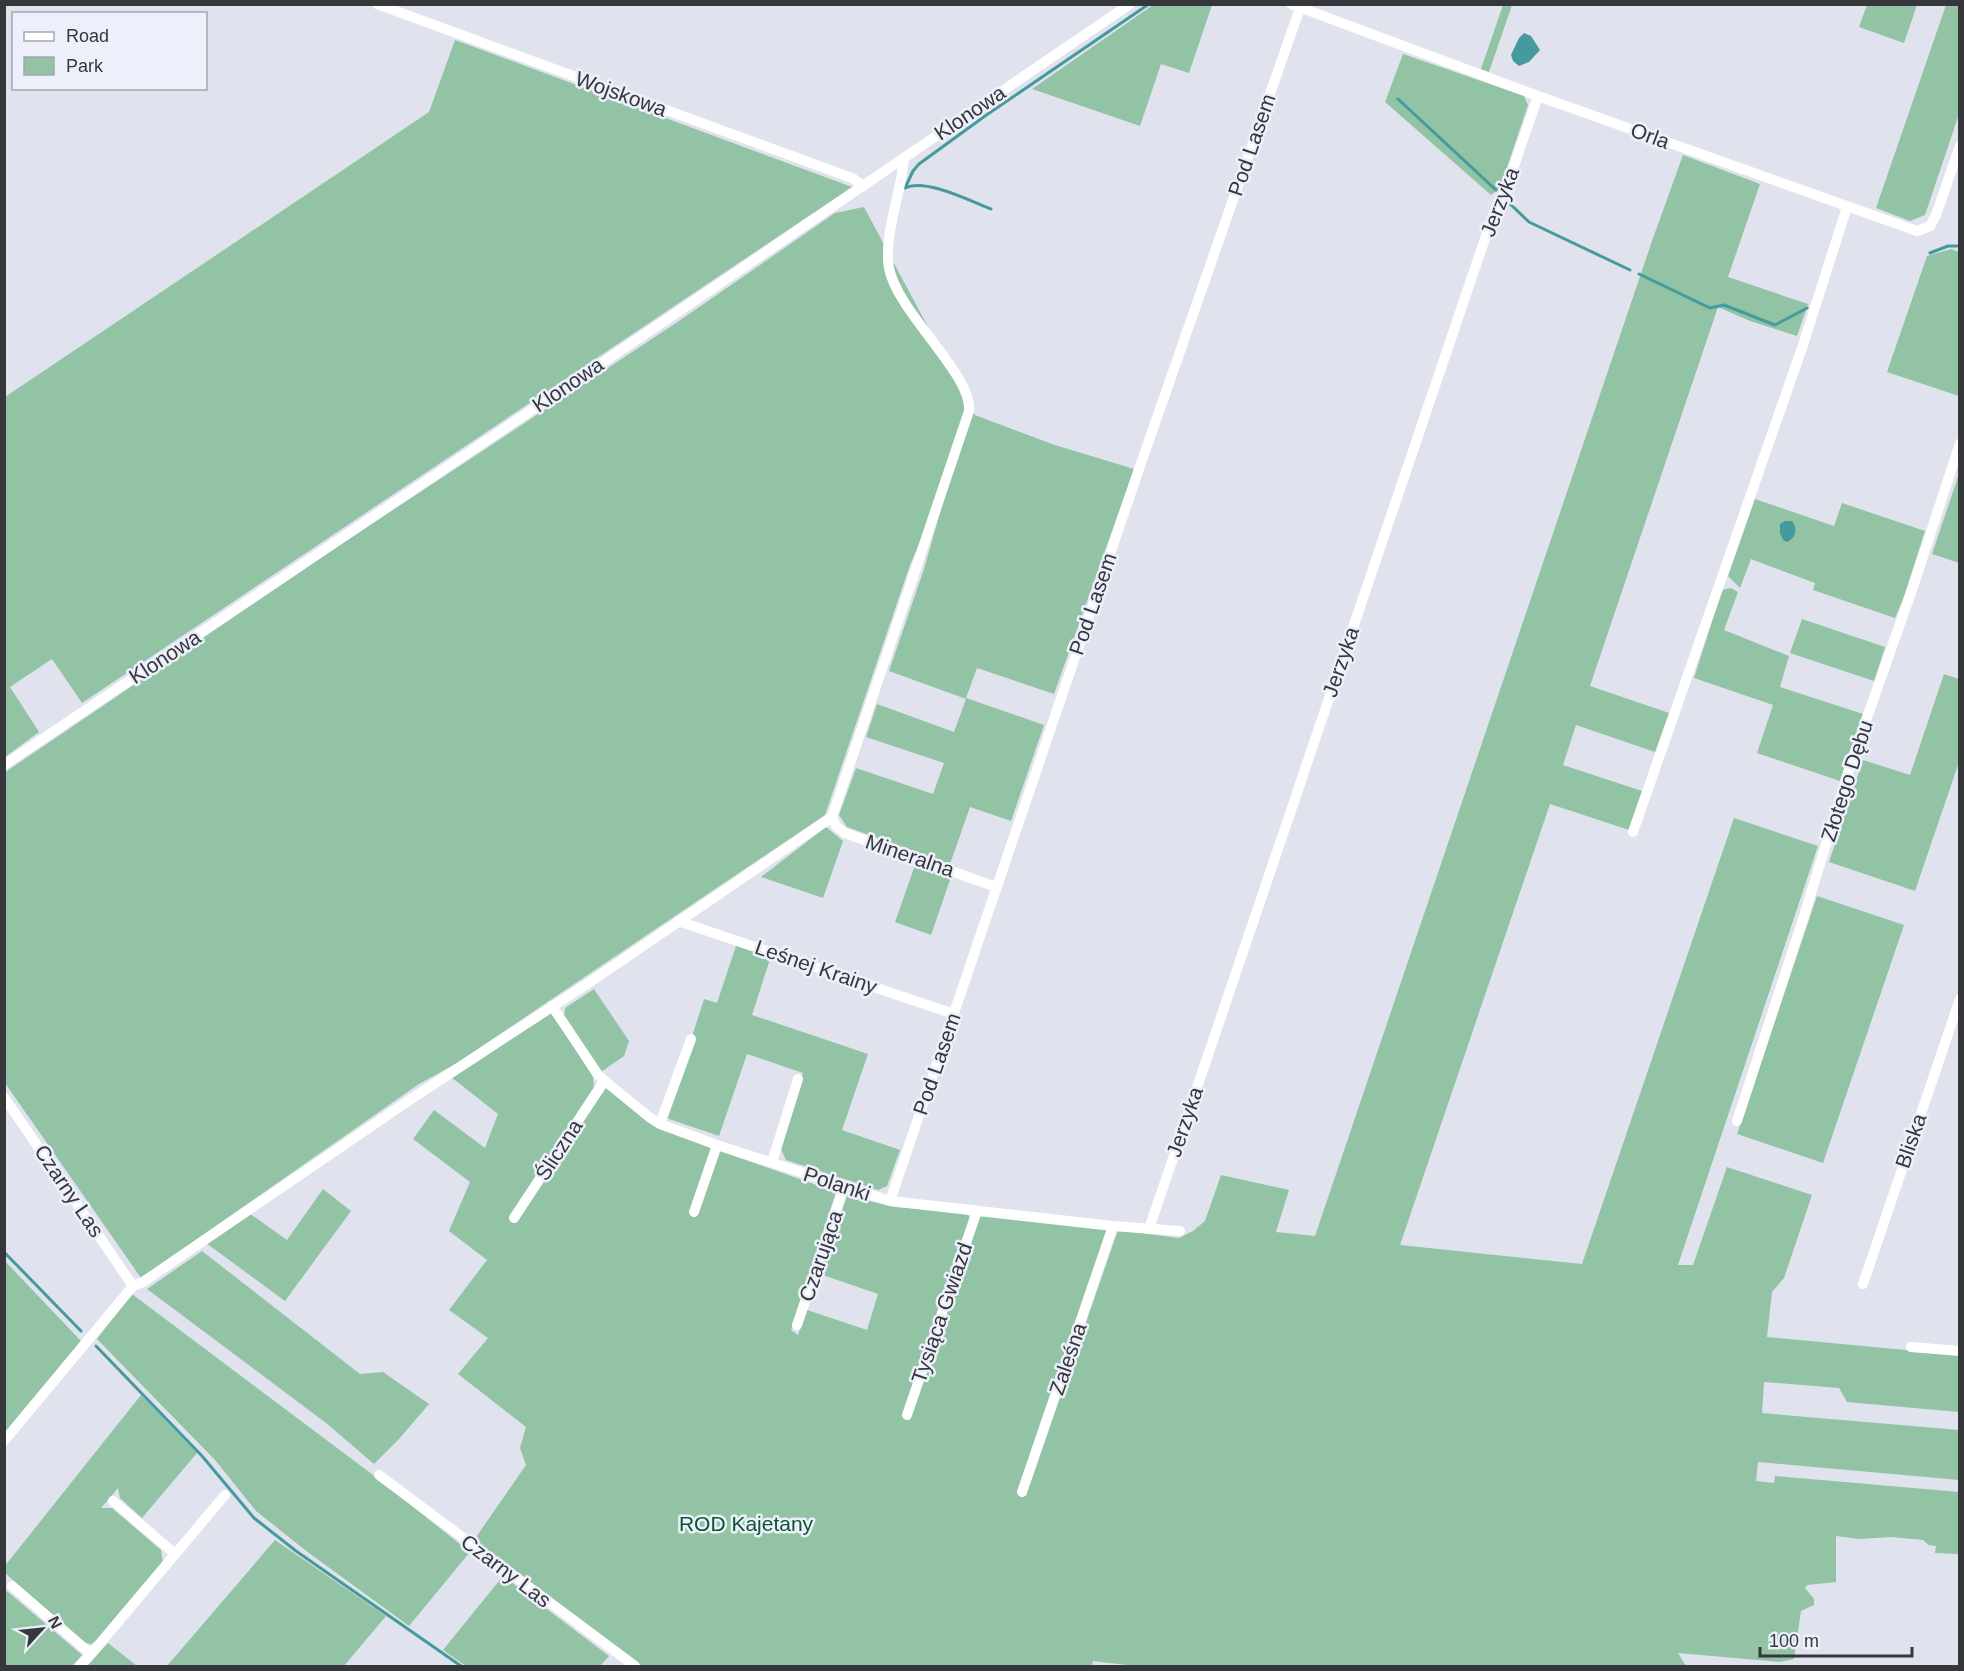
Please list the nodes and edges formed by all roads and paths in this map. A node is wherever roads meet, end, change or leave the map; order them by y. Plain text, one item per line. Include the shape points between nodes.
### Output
1 (377, 4) edge
2 (1130, 4) edge
3 (1295, 6) edge
4 (1538, 96) junction
5 (1959, 146) edge
6 (904, 158) junction
7 (864, 186) junction
8 (1847, 207) junction
9 (1959, 443) edge
10 (4, 765) edge
11 (832, 817) junction
12 (1633, 832) dead end
13 (996, 886) junction
14 (678, 921) junction
15 (1959, 999) edge
16 (552, 1006) junction
17 (954, 1014) junction
18 (691, 1039) dead end
19 (798, 1079) dead end
20 (604, 1081) junction
21 (4, 1097) edge
22 (1737, 1121) dead end
23 (660, 1124) junction
24 (717, 1145) junction
25 (772, 1162) junction
26 (844, 1187) junction
27 (890, 1201) junction
28 (977, 1211) junction
29 (694, 1212) dead end
30 (514, 1218) dead end
31 (1113, 1226) junction
32 (1149, 1229) junction
33 (1180, 1231) dead end
34 (1863, 1284) dead end
35 (133, 1286) junction
36 (797, 1325) dead end
37 (1911, 1347) dead end
38 (1959, 1351) edge
39 (907, 1415) dead end
40 (4, 1441) edge
41 (379, 1475) dead end
42 (1022, 1492) dead end
43 (225, 1495) dead end
44 (113, 1501) dead end
45 (174, 1553) junction
46 (12, 1586) dead end
47 (91, 1654) junction
48 (80, 1666) edge
49 (635, 1666) edge

1 - 7 street, Wojskowa via 852,178
2 - 6 street, Klonowa
3 - 4 street, Orla
3 - 13 street, Pod Lasem
4 - 8 street, Orla
4 - 32 street, Jerzyka via 1505,192 1490,223
5 - 8 street, Orla via 1930,226 1917,231
6 - 7 street, Klonowa
6 - 11 street via 890,236 889,266 902,299 961,383 970,403
7 - 10 street, Klonowa
8 - 12 street via 1803,345
9 - 22 street, Złotego Dębu via 1851,763
11 - 13 street, Mineralna via 845,833
11 - 14 street
13 - 17 street, Pod Lasem
14 - 16 street
14 - 17 street, Leśnej Krainy
15 - 34 street, Bliska
16 - 20 street, Polanki
16 - 35 street
17 - 27 street, Pod Lasem
18 - 23 street
19 - 25 street
20 - 23 street, Polanki
20 - 30 street, Śliczna
21 - 35 street, Czarny Las
23 - 24 street, Polanki
24 - 25 street, Polanki
24 - 29 street
25 - 26 street, Polanki
26 - 27 street, Polanki
26 - 36 street, Czarująca
27 - 28 street, Polanki
28 - 31 street, Polanki
28 - 39 street, Tysiąca Gwiazd
31 - 32 street, Polanki
31 - 42 street, Zaleśna
32 - 33 street, Polanki
35 - 40 street
37 - 38 street
41 - 49 street, Czarny Las
43 - 45 street
44 - 45 street
45 - 47 street
46 - 47 street
47 - 48 street

